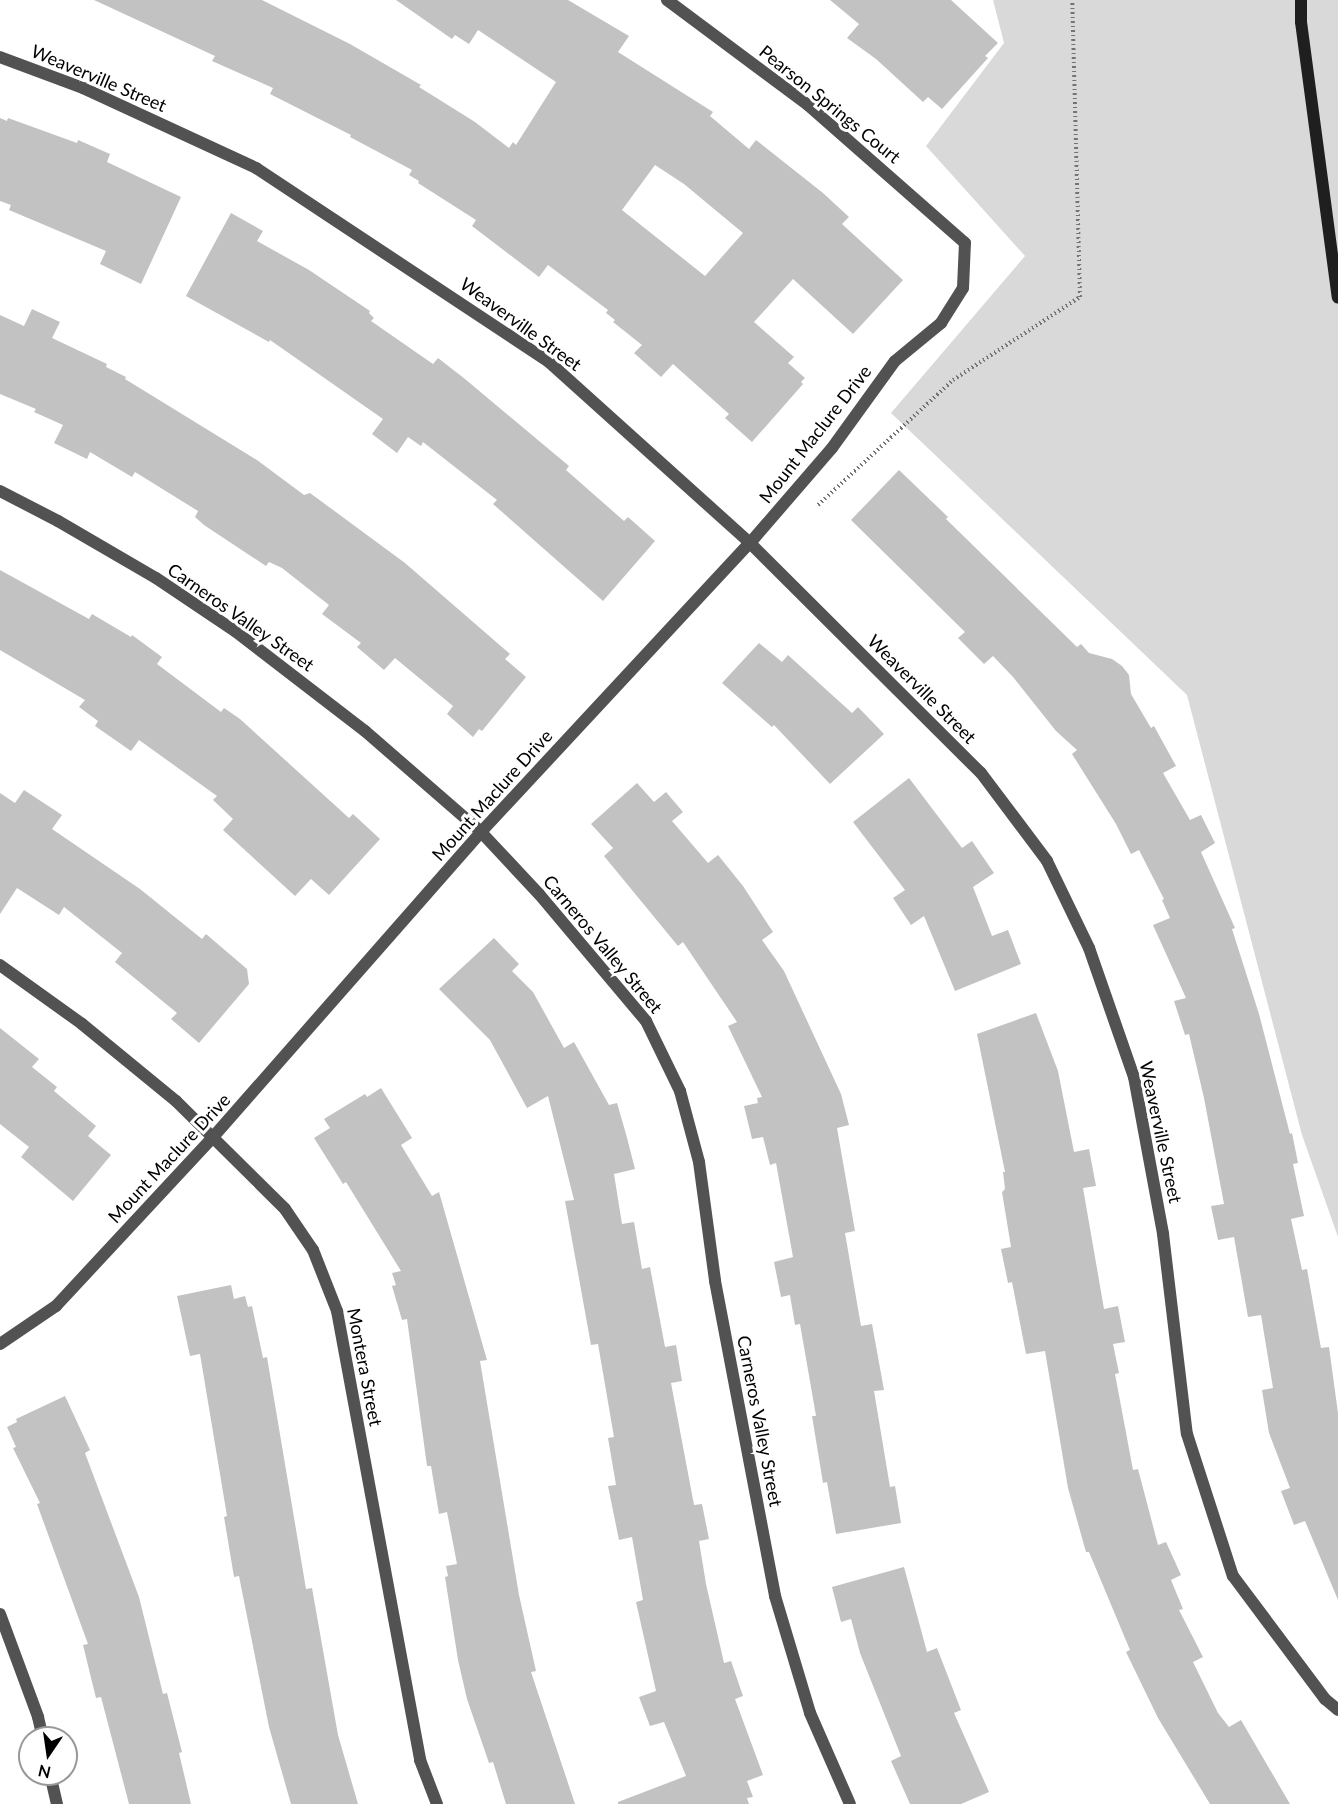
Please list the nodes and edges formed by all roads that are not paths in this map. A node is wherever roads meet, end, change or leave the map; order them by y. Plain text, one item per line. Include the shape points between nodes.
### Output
1 (667, 0) edge
2 (1301, 0) edge
3 (0, 57) edge
4 (966, 243) joint
5 (1338, 298) edge
6 (0, 491) edge
7 (750, 543) junction
8 (481, 832) junction
9 (0, 964) edge
10 (214, 1136) junction
11 (0, 1344) edge
12 (0, 1614) edge
13 (1338, 1710) edge
14 (40, 1726) edge
15 (53, 1786) edge
16 (57, 1804) edge
17 (437, 1804) edge
18 (850, 1804) edge

1 - 4 street, Pearson Springs Court via 808,105
2 - 5 main road
3 - 7 street, Weaverville Street via 83,88 228,154 308,201 549,362
4 - 7 street, Mount Maclure Drive via 963,288 941,323 895,361 832,448
6 - 8 street, Carneros Valley Street via 106,548 235,631 365,731
7 - 8 street, Mount Maclure Drive
7 - 13 street, Weaverville Street via 981,773 1047,861 1089,948 1134,1077 1163,1234 1187,1434 1233,1575 1325,1699
8 - 10 street, Mount Maclure Drive
8 - 18 street, Carneros Valley Street via 646,1021 680,1091 699,1162 715,1281 775,1596 810,1713
9 - 10 street, Montera Street via 82,1024
10 - 11 street, Mount Maclure Drive via 56,1306
10 - 17 street, Montera Street via 285,1209 313,1250 337,1311 420,1760
12 - 14 street
15 - 16 street

